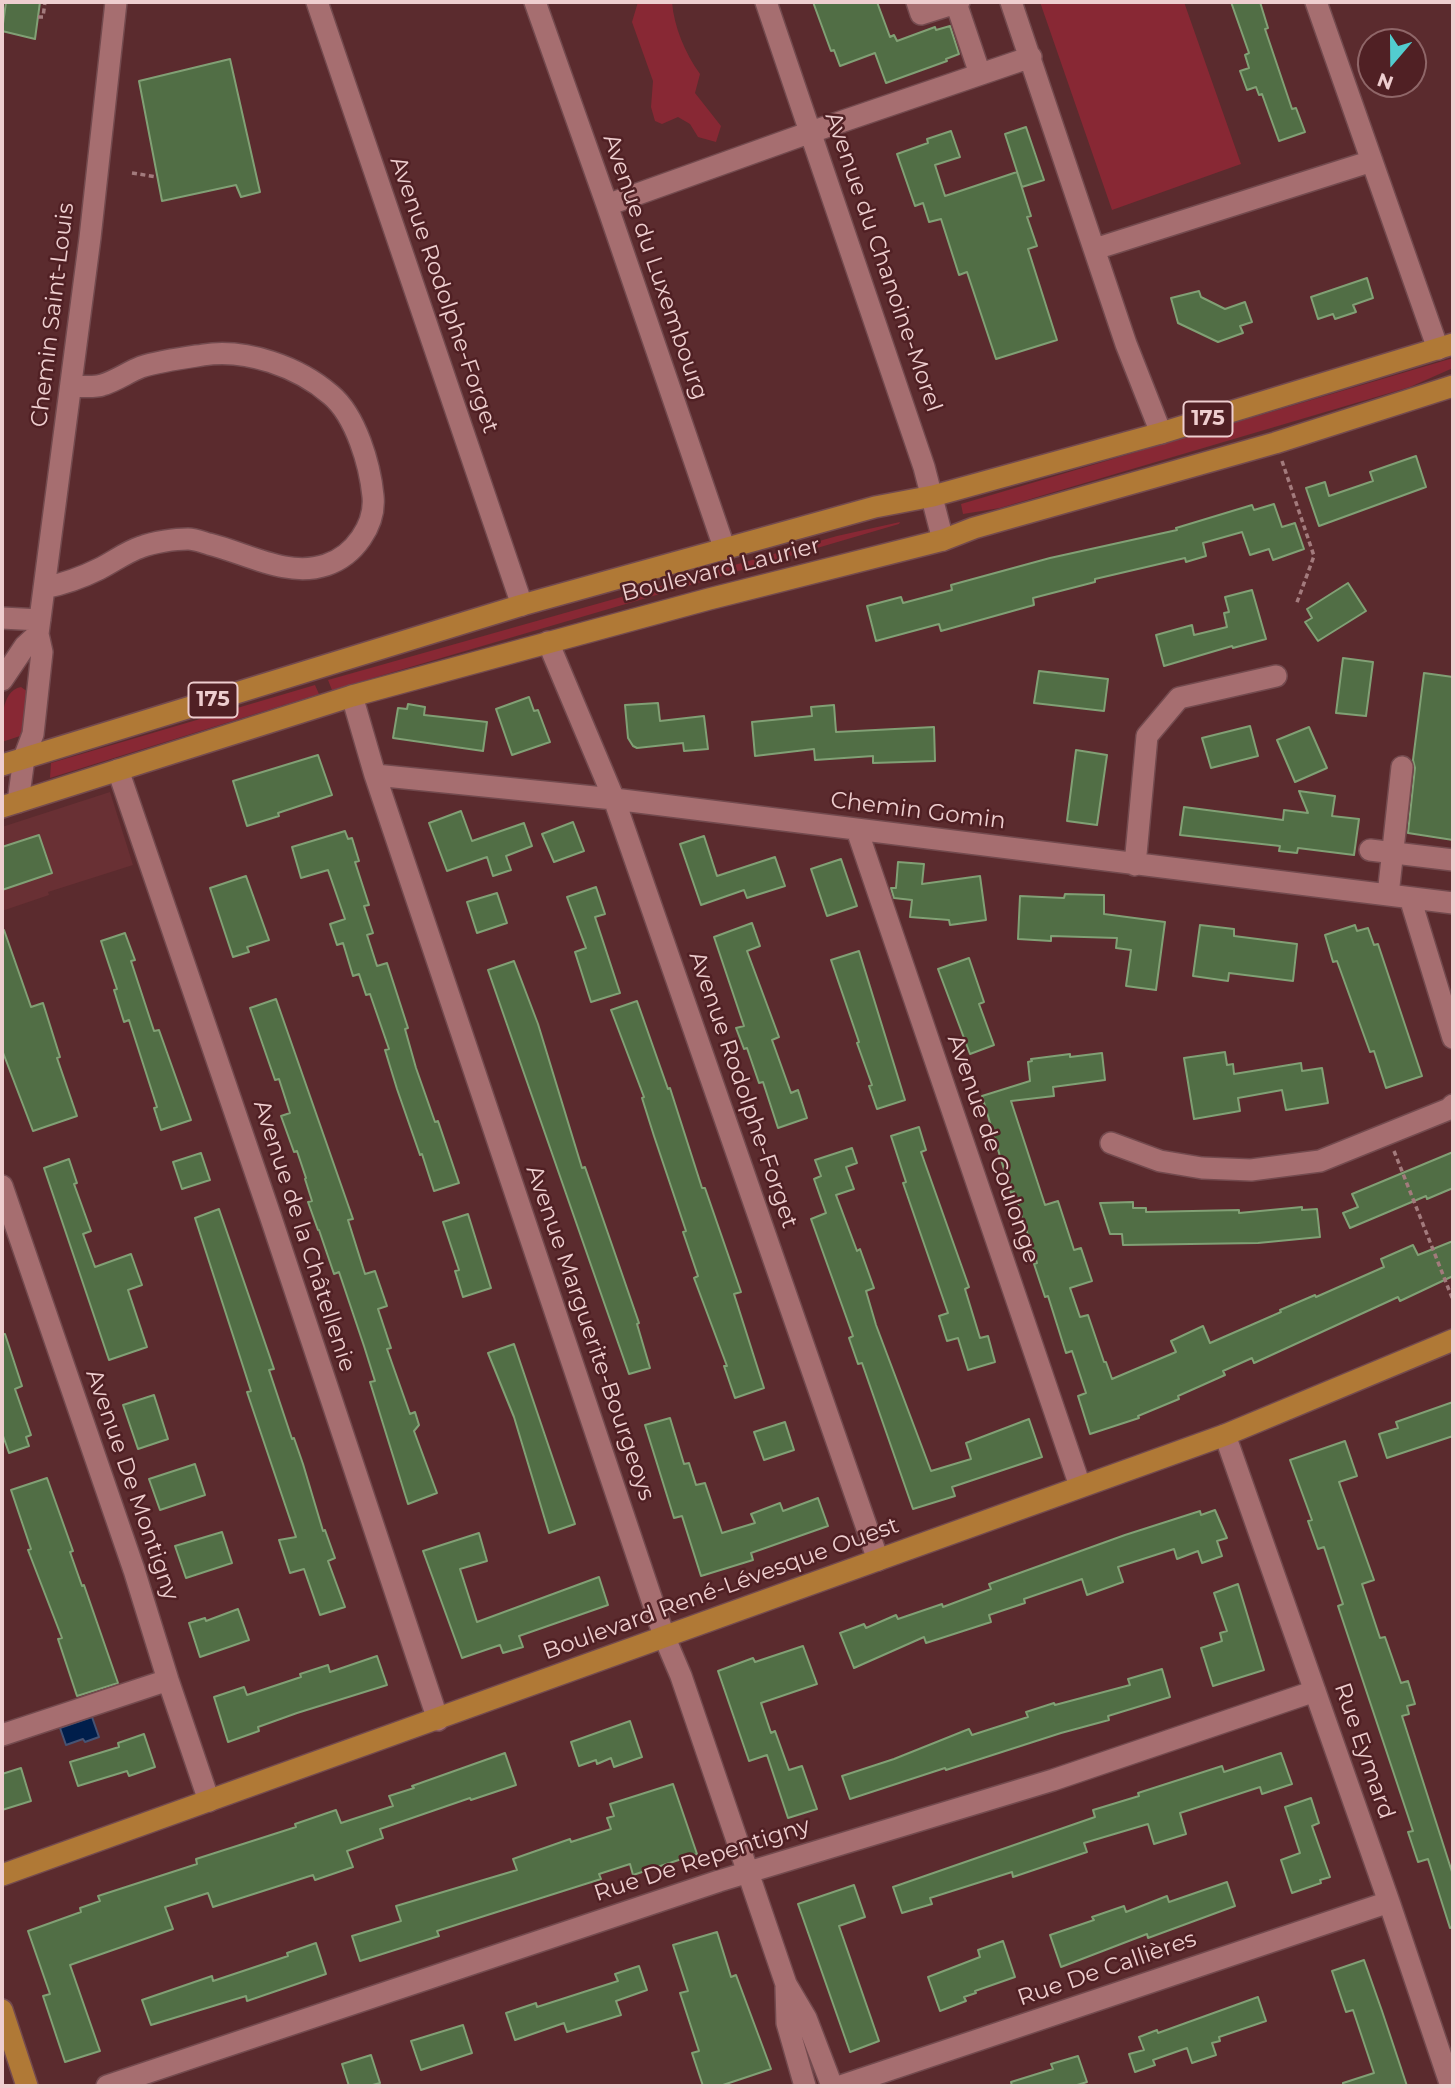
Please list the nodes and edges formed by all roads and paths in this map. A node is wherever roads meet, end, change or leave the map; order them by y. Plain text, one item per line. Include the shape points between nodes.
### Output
1 (45, 2) edge
2 (116, 2) edge
3 (317, 2) edge
4 (535, 2) edge
5 (766, 2) edge
6 (917, 2) edge
7 (957, 2) edge
8 (1012, 2) edge
9 (1316, 2) edge
10 (38, 17) dead end
11 (1031, 57) junction
12 (980, 74) junction
13 (811, 132) junction
14 (1372, 161) junction
15 (132, 173) dead end
16 (157, 177) dead end
17 (607, 205) junction
18 (1095, 249) junction
19 (1446, 347) edge
20 (71, 386) junction
21 (1453, 386) edge
22 (1161, 433) junction
23 (1275, 443) junction
24 (933, 496) junction
25 (943, 540) junction
26 (725, 550) junction
27 (44, 588) junction
28 (522, 605) junction
29 (1296, 605) dead end
30 (2, 618) edge
31 (39, 627) junction
32 (548, 642) junction
33 (1276, 676) dead end
34 (2, 680) edge
35 (352, 696) junction
36 (24, 758) junction
37 (2, 765) edge
38 (1402, 767) dead end
39 (118, 770) junction
40 (376, 775) junction
41 (614, 799) junction
42 (10, 805) edge
43 (857, 830) junction
44 (1370, 850) dead end
45 (1393, 853) junction
46 (1453, 860) edge
47 (1135, 865) junction
48 (1388, 895) junction
49 (1410, 898) junction
50 (1453, 903) edge
51 (1453, 1038) edge
52 (1453, 1105) edge
53 (1387, 1133) junction
54 (1111, 1143) dead end
55 (2, 1186) edge
56 (1453, 1300) edge
57 (1453, 1340) edge
58 (1225, 1435) junction
59 (1080, 1486) junction
60 (878, 1560) junction
61 (664, 1636) junction
62 (167, 1680) junction
63 (1315, 1691) junction
64 (438, 1720) junction
65 (2, 1735) edge
66 (209, 1801) junction
67 (748, 1872) junction
68 (2, 1875) edge
69 (1389, 1902) junction
70 (786, 1984) junction
71 (2, 2010) edge
72 (27, 2086) edge
73 (107, 2086) edge
74 (805, 2086) edge
75 (832, 2086) edge
76 (841, 2086) edge
77 (1451, 2086) edge

1 - 10 path via 43,17
2 - 20 street, Chemin Saint-Louis
3 - 28 street, Avenue Rodolphe-Forget
4 - 17 street, Avenue du Luxembourg
5 - 13 street, Avenue du Chanoine-Morel
6 - 7 street via 921,15
7 - 12 street
8 - 11 street
9 - 14 street
11 - 12 street
11 - 18 street
12 - 13 street
13 - 17 street
13 - 24 street, Avenue du Chanoine-Morel
14 - 18 street
14 - 19 street
15 - 16 path
17 - 26 street, Avenue du Luxembourg
18 - 22 street
19 - 22 main road, Boulevard Laurier / 175
20 - 27 street, Chemin Saint-Louis
20 - 27 street via 101,386 141,367 207,354 272,362 333,396 357,431 372,475 374,501 368,528 356,545 325,565 302,569 272,565 190,539 142,546 99,569
21 - 23 main road, Boulevard Laurier / 175
22 - 24 main road, Boulevard Laurier / 175
23 - 25 main road, Boulevard Laurier / 175
23 - 29 path via 1314,555
24 - 25 street, Avenue du Chanoine-Morel
24 - 26 main road, Boulevard Laurier / 175
25 - 32 main road, Boulevard Laurier / 175
26 - 28 main road, Boulevard Laurier / 175
27 - 31 street, Chemin Saint-Louis
28 - 36 main road, Boulevard Laurier / 175
30 - 31 street
31 - 34 street
31 - 36 street, Chemin Saint-Louis via 42,652 33,734
32 - 35 main road, Boulevard Laurier / 175
32 - 41 street, Avenue Rodolphe-Forget
33 - 47 street via 1179,698 1147,736
35 - 39 main road, Boulevard Laurier / 175
35 - 40 street, Avenue Marguerite-Bourgeoys
36 - 37 main road, Boulevard Laurier / 175
36 - 42 street, Chemin Saint-Louis
38 - 45 street
39 - 42 main road, Boulevard Laurier / 175
39 - 64 street, Avenue de la Châtellenie
40 - 41 street, Chemin Gomin
40 - 61 street, Avenue Marguerite-Bourgeoys
41 - 43 street, Chemin Gomin
41 - 60 street, Avenue Rodolphe-Forget
43 - 47 street, Chemin Gomin
43 - 59 street, Avenue de Coulonge
44 - 45 street
45 - 46 street
45 - 48 street
47 - 48 street, Chemin Gomin
48 - 49 street, Chemin Gomin
49 - 50 street, Chemin Gomin
49 - 51 street
52 - 53 street
53 - 54 street via 1320,1161 1251,1170 1160,1161
53 - 56 path
55 - 62 street, Avenue De Montigny via 134,1570
57 - 58 main road, Boulevard René-Lévesque Ouest
58 - 59 main road, Boulevard René-Lévesque Ouest
58 - 63 street, Rue Eymard
59 - 60 main road, Boulevard René-Lévesque Ouest
60 - 61 main road, Boulevard René-Lévesque Ouest
61 - 64 main road, Boulevard René-Lévesque Ouest
61 - 67 street, Avenue Marguerite-Bourgeoys
62 - 65 street
62 - 66 street, Avenue De Montigny
63 - 67 street, Rue De Repentigny via 1053,1780
63 - 69 street, Rue Eymard
64 - 66 main road, Boulevard René-Lévesque Ouest
66 - 68 main road, Boulevard René-Lévesque Ouest
67 - 70 street, Avenue Marguerite-Bourgeoys
67 - 73 street, Rue De Repentigny
69 - 76 street, Rue De Callières
69 - 77 street, Rue Eymard
70 - 74 street, Avenue Marguerite-Bourgeoys via 787,2023
70 - 75 street, Avenue Marguerite-Bourgeoys via 806,2018
71 - 72 main road

